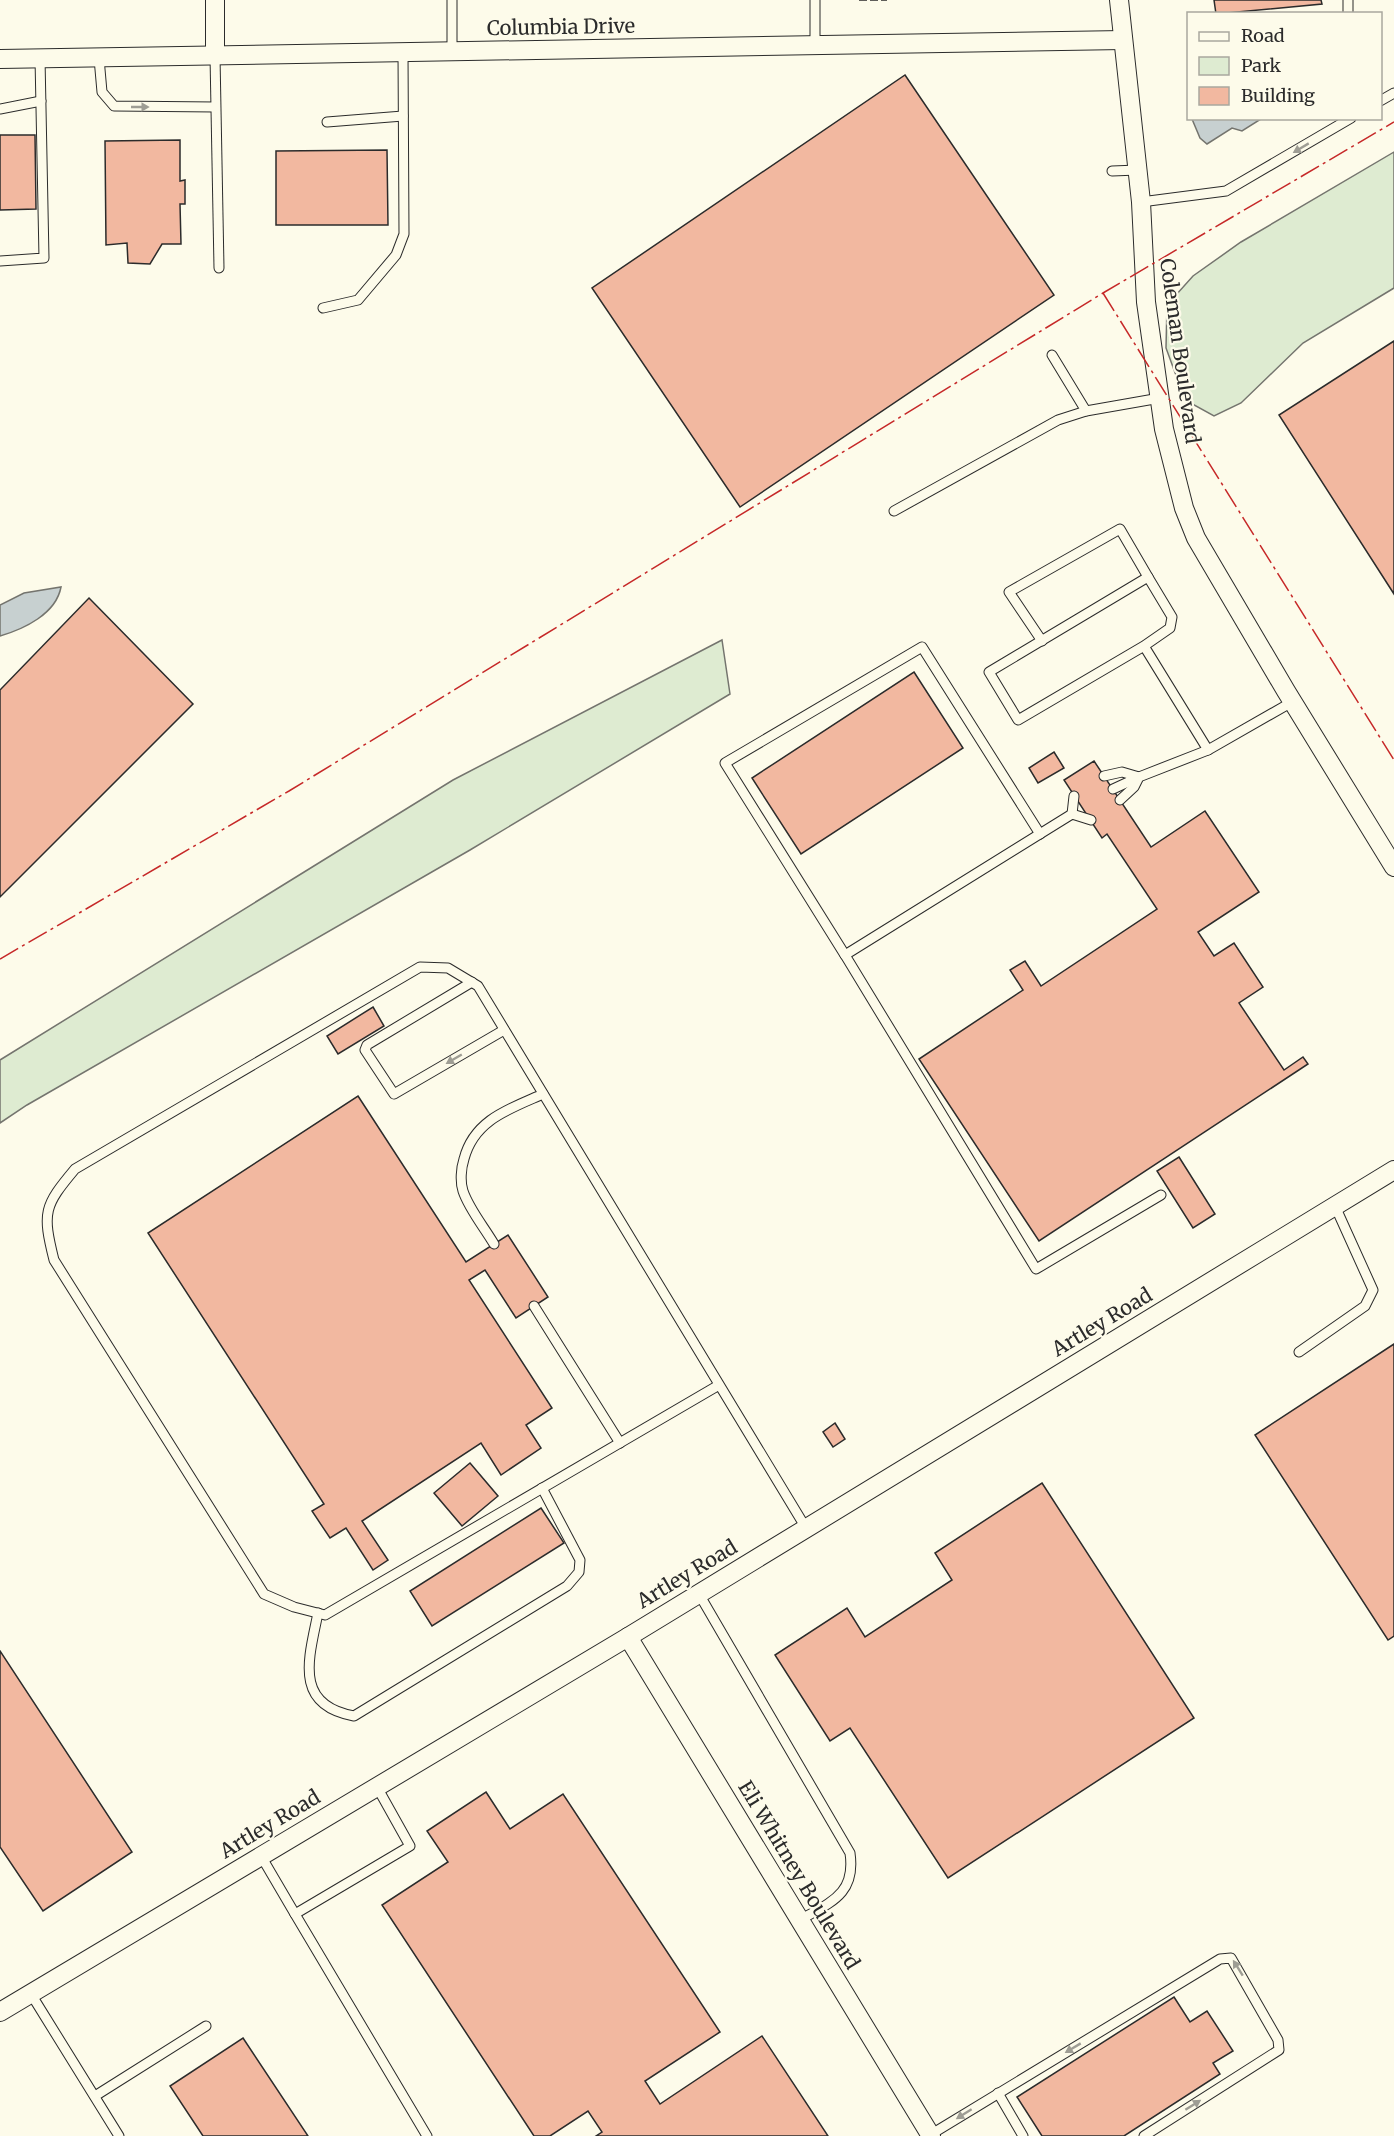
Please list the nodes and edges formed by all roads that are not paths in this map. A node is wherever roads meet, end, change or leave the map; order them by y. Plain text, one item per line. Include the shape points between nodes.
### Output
1 (215, 0) edge
2 (452, 0) edge
3 (815, 0) edge
4 (1119, 0) edge
5 (1124, 40) junction
6 (816, 46) junction
7 (452, 52) junction
8 (403, 53) junction
9 (215, 56) junction
10 (40, 58) junction
11 (99, 58) junction
12 (0, 59) edge
13 (41, 101) junction
14 (214, 107) junction
15 (0, 109) edge
16 (403, 116) junction
17 (1349, 120) edge
18 (327, 122) dead end
19 (1138, 170) junction
20 (1112, 171) dead end
21 (1141, 201) junction
22 (0, 261) edge
23 (219, 268) dead end
24 (323, 308) dead end
25 (1052, 355) dead end
26 (1160, 398) junction
27 (1086, 411) junction
28 (894, 511) dead end
29 (1148, 576) junction
30 (1042, 641) junction
31 (1144, 646) junction
32 (1292, 702) junction
33 (1208, 750) junction
34 (1104, 776) dead end
35 (1138, 777) junction
36 (1113, 789) dead end
37 (1074, 796) dead end
38 (1120, 800) dead end
39 (1082, 807) dead end
40 (1072, 814) junction
41 (1090, 820) dead end
42 (1040, 834) junction
43 (1394, 867) edge
44 (845, 955) junction
45 (472, 982) junction
46 (504, 1030) junction
47 (543, 1094) junction
48 (1394, 1170) edge
49 (1161, 1195) dead end
50 (1335, 1206) junction
51 (494, 1244) dead end
52 (534, 1306) dead end
53 (1299, 1352) dead end
54 (719, 1385) junction
55 (620, 1443) junction
56 (542, 1488) junction
57 (806, 1528) junction
58 (699, 1594) junction
59 (318, 1613) junction
60 (628, 1637) junction
61 (377, 1787) junction
62 (261, 1856) junction
63 (295, 1914) junction
64 (800, 1920) junction
65 (31, 1994) junction
66 (0, 2012) edge
67 (206, 2026) dead end
68 (998, 2093) junction
69 (94, 2096) junction
70 (119, 2136) edge
71 (427, 2136) edge
72 (931, 2136) edge
73 (1023, 2136) edge
74 (1144, 2136) edge

1 - 9 street
2 - 7 lane
3 - 6 lane
4 - 5 street, Coleman Boulevard
5 - 6 street, Columbia Drive
5 - 19 street, Coleman Boulevard
6 - 7 street, Columbia Drive
7 - 8 street, Columbia Drive
8 - 9 street, Columbia Drive
8 - 16 lane
9 - 11 street, Columbia Drive
9 - 14 lane
10 - 11 street, Columbia Drive
10 - 12 street, Columbia Drive
10 - 13 lane
11 -> 14 lane via 102,92 114,106
13 - 15 lane
13 - 22 lane via 44,258
14 - 23 lane
16 - 18 lane
16 - 24 lane via 404,234 396,255 358,300
17 -> 21 lane via 1226,190
19 - 20 lane
19 - 21 street, Coleman Boulevard
21 - 26 street, Coleman Boulevard via 1146,302
25 - 27 lane
26 - 27 lane
26 - 32 street, Coleman Boulevard via 1184,508 1196,538
27 - 28 lane via 1058,420
29 - 30 lane
29 - 30 lane via 1120,530 1009,592
29 - 31 lane via 1172,617 1170,628
30 - 31 lane via 988,672 1018,720
31 - 33 lane
32 - 33 lane
32 - 43 street, Coleman Boulevard
33 - 35 lane
34 - 35 lane via 1122,772
35 - 36 lane
35 - 38 lane via 1134,787
37 - 40 lane
39 - 40 lane
40 - 41 lane
40 - 42 lane
42 - 44 lane
42 - 44 lane via 921,647 725,763
44 - 49 lane via 1036,1269
45 - 46 lane
46 -> 45 lane via 394,1094 364,1050
45 - 59 lane via 448,968 420,967 75,1169 51,1198 47,1218 54,1260 240,1557 264,1594
46 - 47 lane
47 - 51 lane via 496,1114 467,1146 461,1168 463,1191
47 - 54 lane
48 - 50 street, Artley Road
50 - 53 lane via 1373,1290 1365,1306
50 - 57 street, Artley Road
52 - 55 lane
54 - 55 lane
54 - 57 lane
55 - 56 lane
56 - 59 lane via 325,1615
56 - 59 lane via 580,1560 579,1572 567,1586 354,1716 323,1704 311,1689 308,1662
57 - 58 street, Artley Road
58 - 60 street, Artley Road
58 - 64 lane via 850,1853 853,1871 849,1885 836,1899
60 - 61 street, Artley Road
60 - 64 street, Eli Whitney Boulevard
61 - 62 street, Artley Road
61 - 63 lane via 410,1846
62 - 63 lane
62 - 65 street, Artley Road
63 - 71 lane
64 - 72 street, Eli Whitney Boulevard
65 - 66 street, Artley Road
65 - 69 lane
67 - 69 lane
68 -> 72 lane
68 - 73 lane
74 -> 68 lane via 1279,2050 1278,2040 1231,1958 1220,1959
69 - 70 lane

